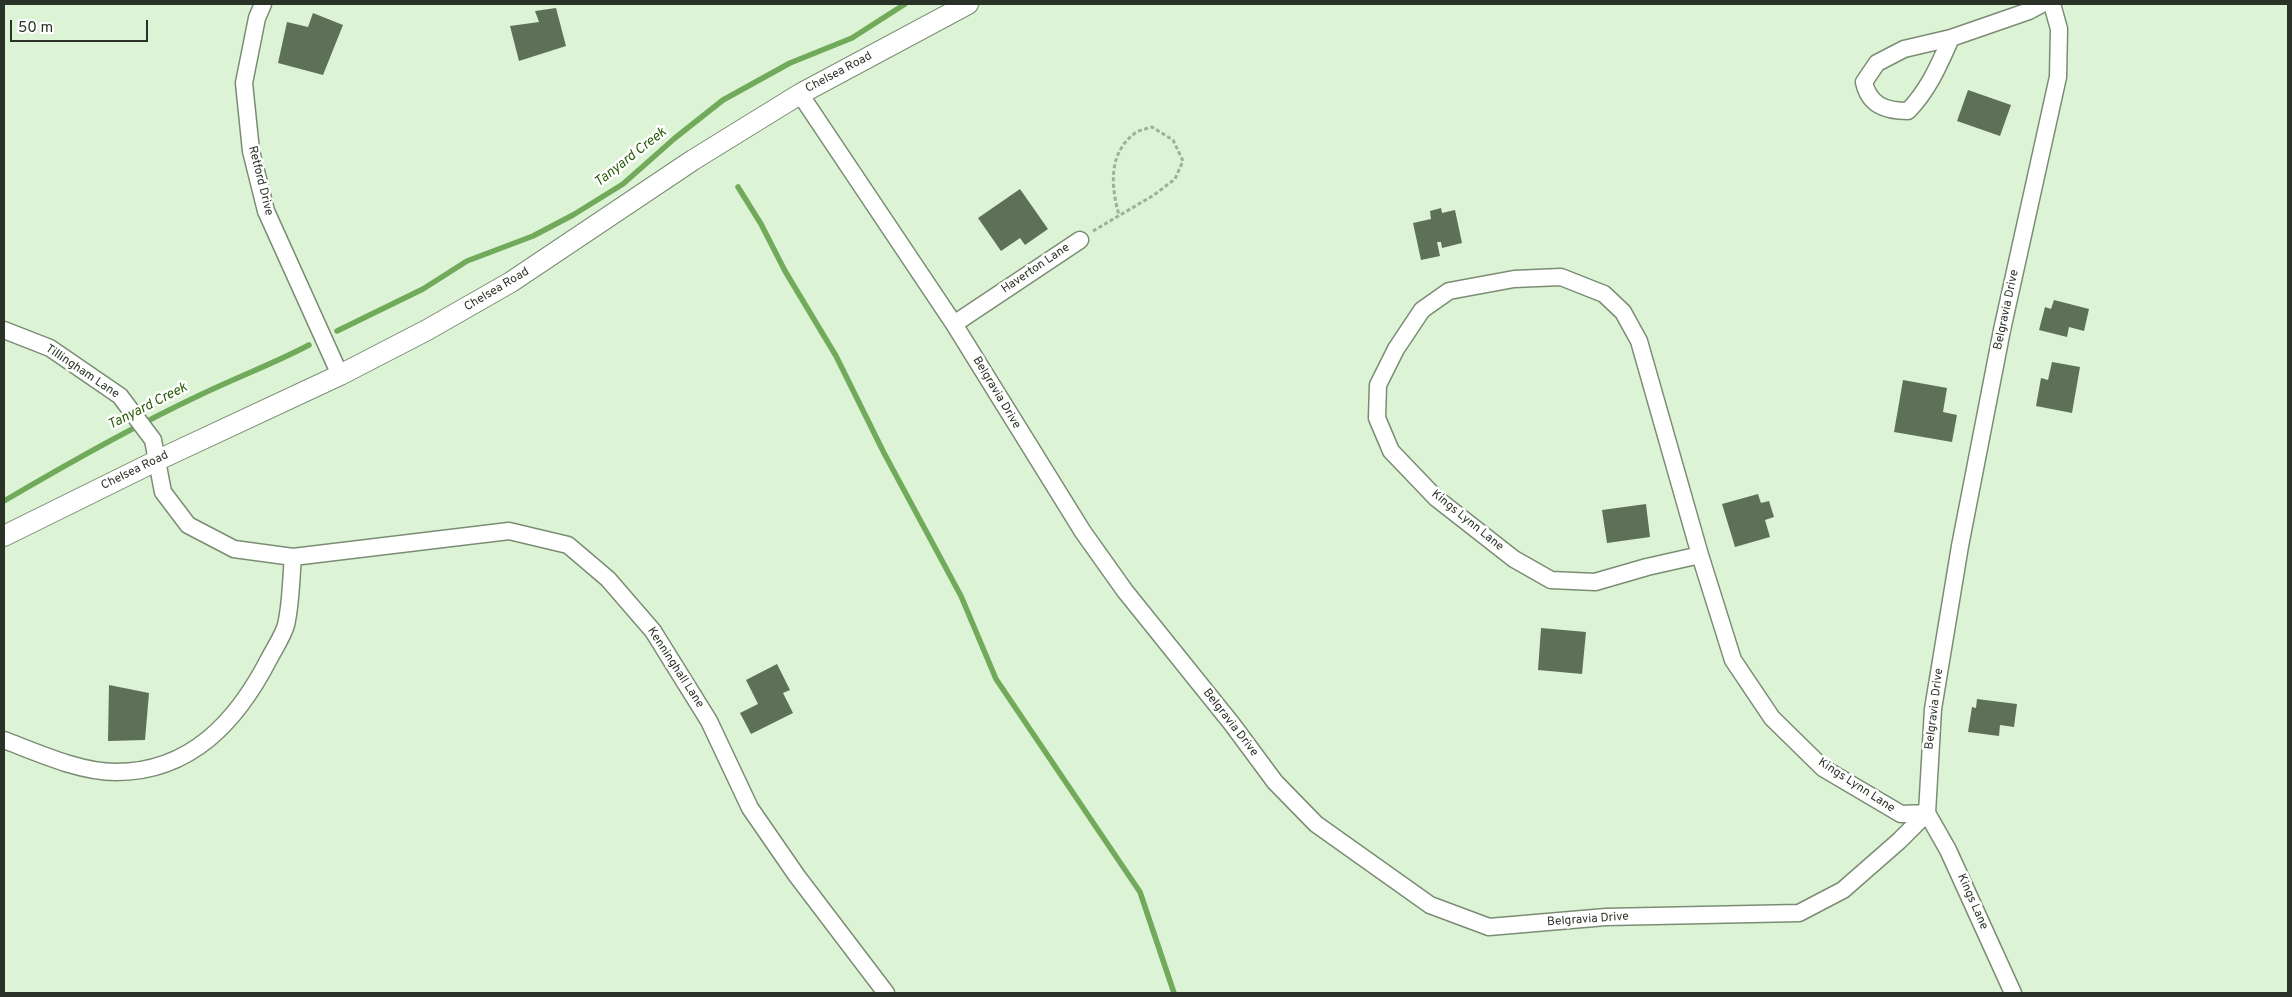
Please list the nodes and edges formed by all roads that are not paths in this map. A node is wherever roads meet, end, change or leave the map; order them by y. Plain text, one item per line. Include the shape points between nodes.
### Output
1 (263, 4) edge
2 (968, 4) edge
3 (2042, 4) edge
4 (2052, 4) edge
5 (1951, 38) junction
6 (800, 94) junction
7 (1080, 240) road end
8 (954, 324) junction
9 (4, 330) edge
10 (340, 375) junction
11 (156, 450) junction
12 (4, 536) edge
13 (1700, 555) junction
14 (293, 557) junction
15 (4, 740) edge
16 (1927, 814) junction
17 (886, 993) edge
18 (2013, 993) edge

1 - 10 street, Retford Drive via 257,18 244,83 251,151 266,211
2 - 6 street, Chelsea Road
3 - 5 street
4 - 16 street, Belgravia Drive via 2059,29 2058,77 2002,330 1960,546 1933,709
5 - 5 street via 1904,49 1877,63 1864,82 1867,94 1877,104 1894,111 1908,111 1933,79
6 - 8 street, Belgravia Drive
6 - 10 street, Chelsea Road via 693,160 511,282
7 - 8 street, Haverton Lane
8 - 16 street, Belgravia Drive via 1083,532 1125,592 1276,782 1316,824 1430,905 1489,927 1606,917 1798,913 1843,890
9 - 11 street, Tillingham Lane via 50,348 120,396
10 - 11 street, Chelsea Road
11 - 12 street, Chelsea Road
11 - 14 street, Kenninghall Lane via 163,492 188,525 234,549
13 - 13 street, Kings Lynn Lane via 1647,566 1595,582 1551,580 1514,559 1436,498 1391,450 1377,418 1378,385 1396,349 1422,310 1449,291 1514,279 1561,277 1604,294 1623,312 1639,341
13 - 16 street, Kings Lynn Lane via 1733,660 1772,718 1824,768 1901,814
14 - 15 street via 286,626 262,672 231,718 197,750 156,768 116,772 67,764
14 - 17 street, Kenninghall Lane via 509,531 568,545 608,579 653,631 709,721 750,808
16 - 18 street, Kings Lane via 1948,850

